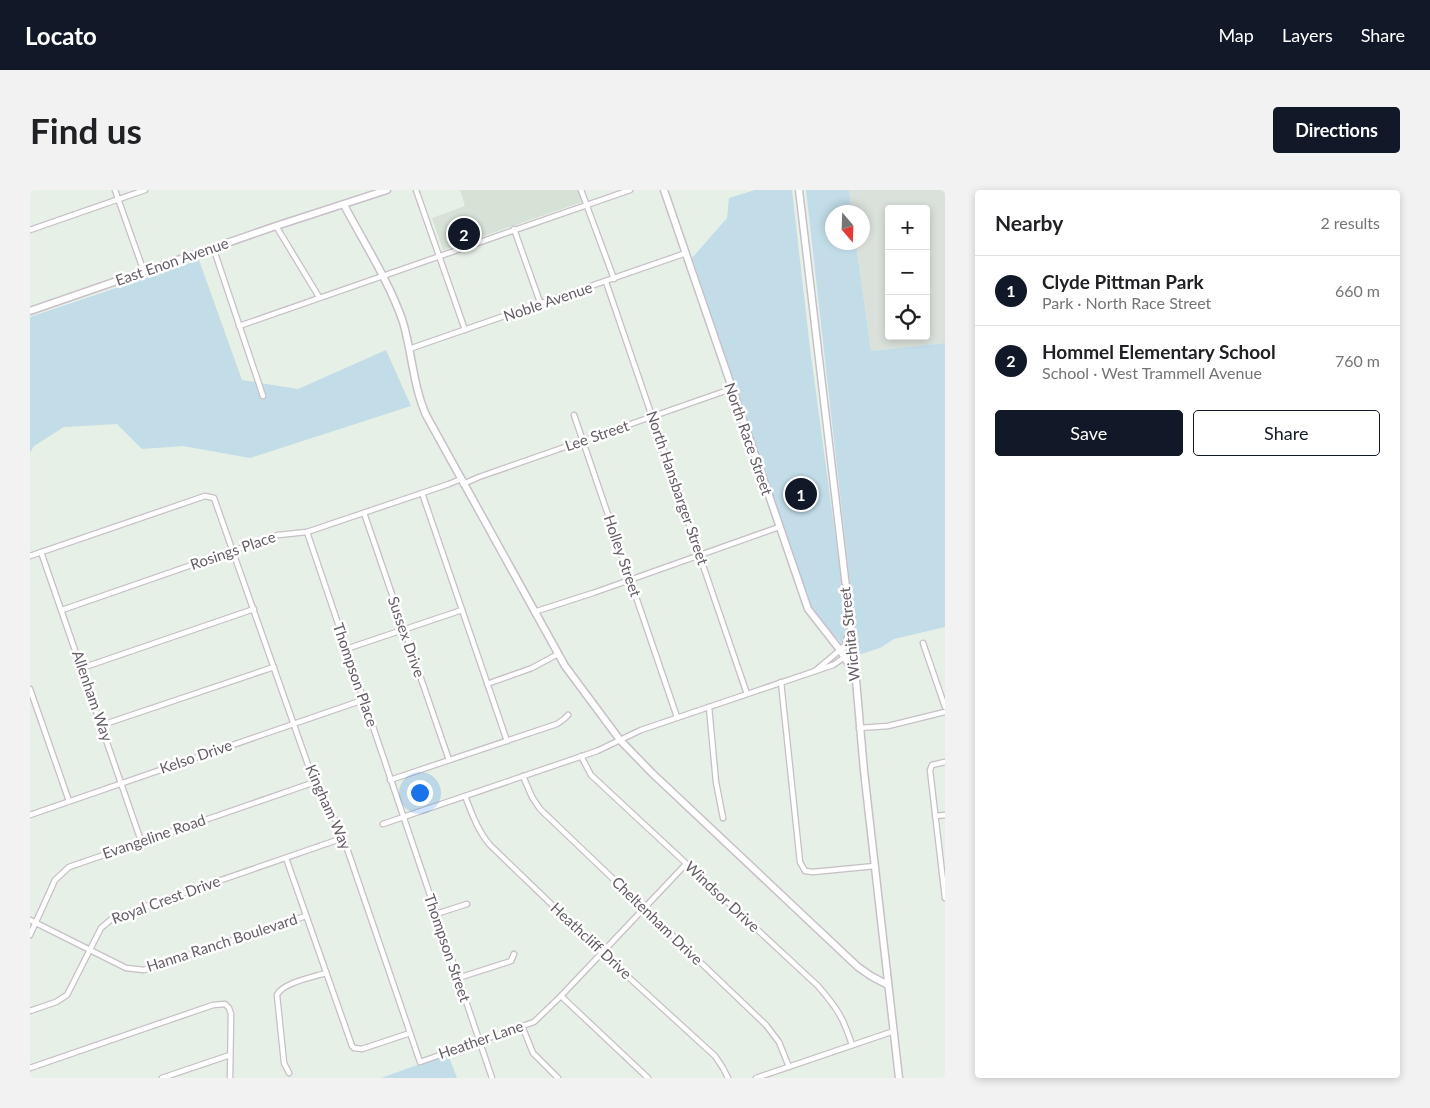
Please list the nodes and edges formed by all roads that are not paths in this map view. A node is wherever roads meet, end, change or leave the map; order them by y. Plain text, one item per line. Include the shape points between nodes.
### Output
1 (115, 190) edge
2 (146, 190) edge
3 (387, 190) edge
4 (416, 190) edge
5 (581, 190) edge
6 (630, 190) edge
7 (664, 190) edge
8 (799, 190) edge
9 (119, 199) junction
10 (344, 205) junction
11 (586, 205) junction
12 (276, 226) junction
13 (514, 229) junction
14 (30, 230) edge
15 (213, 247) junction
16 (686, 254) junction
17 (439, 256) junction
18 (144, 272) junction
19 (382, 276) junction
20 (614, 279) junction
21 (606, 282) junction
22 (319, 297) junction
23 (541, 305) junction
24 (30, 311) edge
25 (239, 326) junction
26 (466, 330) junction
27 (409, 349) junction
28 (731, 389) junction
29 (263, 396) dead end
30 (574, 415) dead end
31 (652, 417) junction
32 (583, 441) junction
33 (462, 481) junction
34 (422, 493) junction
35 (364, 513) junction
36 (779, 527) junction
37 (307, 532) junction
38 (234, 551) junction
39 (42, 552) junction
40 (700, 555) junction
41 (30, 556) edge
42 (630, 580) junction
43 (254, 609) junction
44 (62, 610) junction
45 (462, 610) junction
46 (534, 612) junction
47 (850, 627) junction
48 (404, 630) junction
49 (923, 643) dead end
50 (853, 646) junction
51 (346, 649) junction
52 (840, 650) junction
53 (558, 654) junction
54 (845, 657) junction
55 (274, 667) junction
56 (82, 668) junction
57 (814, 672) junction
58 (855, 676) junction
59 (781, 682) junction
60 (487, 684) junction
61 (30, 689) edge
62 (747, 694) junction
63 (363, 700) junction
64 (709, 707) junction
65 (945, 707) edge
66 (945, 712) edge
67 (568, 715) dead end
68 (677, 717) junction
69 (294, 723) junction
70 (102, 725) junction
71 (860, 728) junction
72 (620, 740) junction
73 (507, 741) junction
74 (582, 756) junction
75 (449, 760) junction
76 (945, 762) edge
77 (523, 776) junction
78 (390, 780) junction
79 (314, 782) junction
80 (122, 783) junction
81 (465, 796) junction
82 (69, 801) junction
83 (945, 814) edge
84 (30, 815) edge
85 (935, 816) junction
86 (403, 818) junction
87 (723, 818) dead end
88 (383, 824) dead end
89 (343, 838) junction
90 (141, 841) junction
91 (286, 858) junction
92 (686, 864) junction
93 (875, 866) junction
94 (943, 869) edge
95 (945, 898) edge
96 (467, 904) dead end
97 (644, 908) junction
98 (436, 914) junction
99 (306, 916) junction
100 (30, 920) edge
101 (36, 923) junction
102 (30, 935) edge
103 (90, 950) junction
104 (602, 952) junction
105 (514, 954) dead end
106 (326, 973) junction
107 (458, 978) junction
108 (888, 985) junction
109 (562, 996) junction
110 (30, 1011) edge
111 (522, 1026) junction
112 (894, 1031) junction
113 (410, 1033) junction
114 (479, 1041) junction
115 (852, 1045) junction
116 (230, 1055) junction
117 (420, 1062) joint
118 (789, 1067) junction
119 (30, 1068) edge
120 (289, 1073) dead end
121 (162, 1078) edge
122 (230, 1078) edge
123 (492, 1078) edge
124 (558, 1078) edge
125 (648, 1078) edge
126 (728, 1078) edge
127 (756, 1078) edge
128 (899, 1078) edge

1 - 9 street
2 - 9 street
3 - 10 street, East Enon Avenue
4 - 17 street
5 - 11 street
6 - 11 street
7 - 16 street, North Race Street
8 - 47 street, Wichita Street
9 - 14 street
9 - 18 street
10 - 12 street, East Enon Avenue
10 - 19 street
11 - 13 street
11 - 20 street
12 - 15 street, East Enon Avenue
12 - 22 street
13 - 17 street
13 - 23 street
15 - 18 street, East Enon Avenue
15 - 25 street
16 - 20 street, Noble Avenue
16 - 28 street, North Race Street
17 - 19 street
17 - 26 street
18 - 24 street, East Enon Avenue
19 - 22 street
19 - 27 street via 398,308
20 - 21 street, Noble Avenue
21 - 23 street, Noble Avenue
21 - 31 street, North Hansbarger Street
22 - 25 street
23 - 26 street, Noble Avenue
25 - 29 street
26 - 27 street, Noble Avenue
27 - 33 street via 420,402
28 - 31 street, Lee Street
28 - 36 street, North Race Street
30 - 32 street, Holley Street
31 - 32 street, Lee Street
31 - 40 street, North Hansbarger Street
32 - 33 street, Lee Street
32 - 42 street, Holley Street
33 - 34 street, Rosings Place
33 - 46 street
34 - 35 street, Rosings Place
34 - 45 street
35 - 37 street, Rosings Place
35 - 48 street, Sussex Drive
36 - 40 street
36 - 52 street, North Race Street via 808,609
37 - 38 street, Rosings Place via 278,535
37 - 51 street, Thompson Place
38 - 39 street, Kingham Way via 216,502 205,496
38 - 43 street, Kingham Way
38 - 44 street, Rosings Place
39 - 41 street
39 - 44 street, Allenham Way
40 - 42 street
40 - 62 street, North Hansbarger Street
42 - 46 street
42 - 68 street, Holley Street
43 - 55 street, Kingham Way
43 - 56 street
44 - 56 street, Allenham Way
45 - 48 street
45 - 60 street
46 - 53 street
47 - 50 street, Wichita Street
47 - 52 street via 846,646
48 - 51 street
48 - 75 street, Sussex Drive
49 - 65 street
50 - 54 street
50 - 58 street, Wichita Street
51 - 63 street, Thompson Place
52 - 54 street, North Race Street
52 - 57 street
53 - 60 street via 525,671
53 - 72 street
54 - 57 street
54 - 58 street, North Race Street
55 - 69 street, Kingham Way
55 - 70 street
56 - 70 street, Allenham Way
57 - 59 street
58 - 71 street, Wichita Street
59 - 62 street
59 - 93 street via 803,868 812,872
60 - 73 street
61 - 82 street
62 - 64 street
63 - 69 street, Kelso Drive
63 - 78 street, Thompson Place
64 - 68 street
64 - 87 street
66 - 71 street via 888,726
67 - 73 street via 557,724
68 - 72 street
69 - 79 street, Kingham Way
69 - 80 street, Kelso Drive
70 - 80 street, Allenham Way
71 - 93 street, Wichita Street
72 - 74 street
72 - 108 street via 858,967
73 - 75 street
74 - 77 street
74 - 92 street, Windsor Drive via 591,775
75 - 78 street
76 - 85 street via 932,765 930,770
77 - 81 street
77 - 97 street, Cheltenham Drive via 540,809
78 - 86 street, Thompson Place
79 - 89 street, Kingham Way
79 - 90 street, Evangeline Road
80 - 82 street, Kelso Drive
80 - 90 street, Allenham Way
81 - 86 street
81 - 104 street, Heathcliff Drive via 490,845
82 - 84 street, Kelso Drive
83 - 85 street
85 - 94 street
86 - 88 street
86 - 98 street, Thompson Street
89 - 91 street, Royal Crest Drive
89 - 113 street, Kingham Way
90 - 101 street, Evangeline Road via 63,871 55,880
91 - 99 street
91 - 103 street, Royal Crest Drive via 114,917 101,928
92 - 97 street, Heather Lane
92 - 115 street, Windsor Drive via 818,986 842,1016
93 - 108 street, Wichita Street
94 - 95 street
96 - 98 street
97 - 104 street, Heather Lane
97 - 118 street, Cheltenham Drive via 766,1025 783,1050
98 - 107 street, Thompson Street
99 - 103 street, Hanna Ranch Boulevard via 144,970 126,968
99 - 106 street
100 - 101 street, Hanna Ranch Boulevard
101 - 102 street, Evangeline Road
101 - 103 street, Hanna Ranch Boulevard
103 - 110 street, Royal Crest Drive via 67,996
104 - 109 street, Heather Lane
104 - 126 street, Heathcliff Drive via 715,1056
105 - 107 street via 511,961
106 - 113 street via 354,1048 362,1049
106 - 120 street via 278,991 284,1063
107 - 114 street, Thompson Street
108 - 112 street, Wichita Street
109 - 111 street, Heather Lane via 534,1022
109 - 125 street
111 - 114 street, Heather Lane
111 - 124 street via 533,1053
112 - 115 street
112 - 128 street, Wichita Street
113 - 117 street, Kingham Way
114 - 117 street, Heather Lane
114 - 123 street, Thompson Street
115 - 118 street
116 - 119 street via 231,1014 229,1008 221,1003
116 - 121 street
116 - 122 street
118 - 127 street

